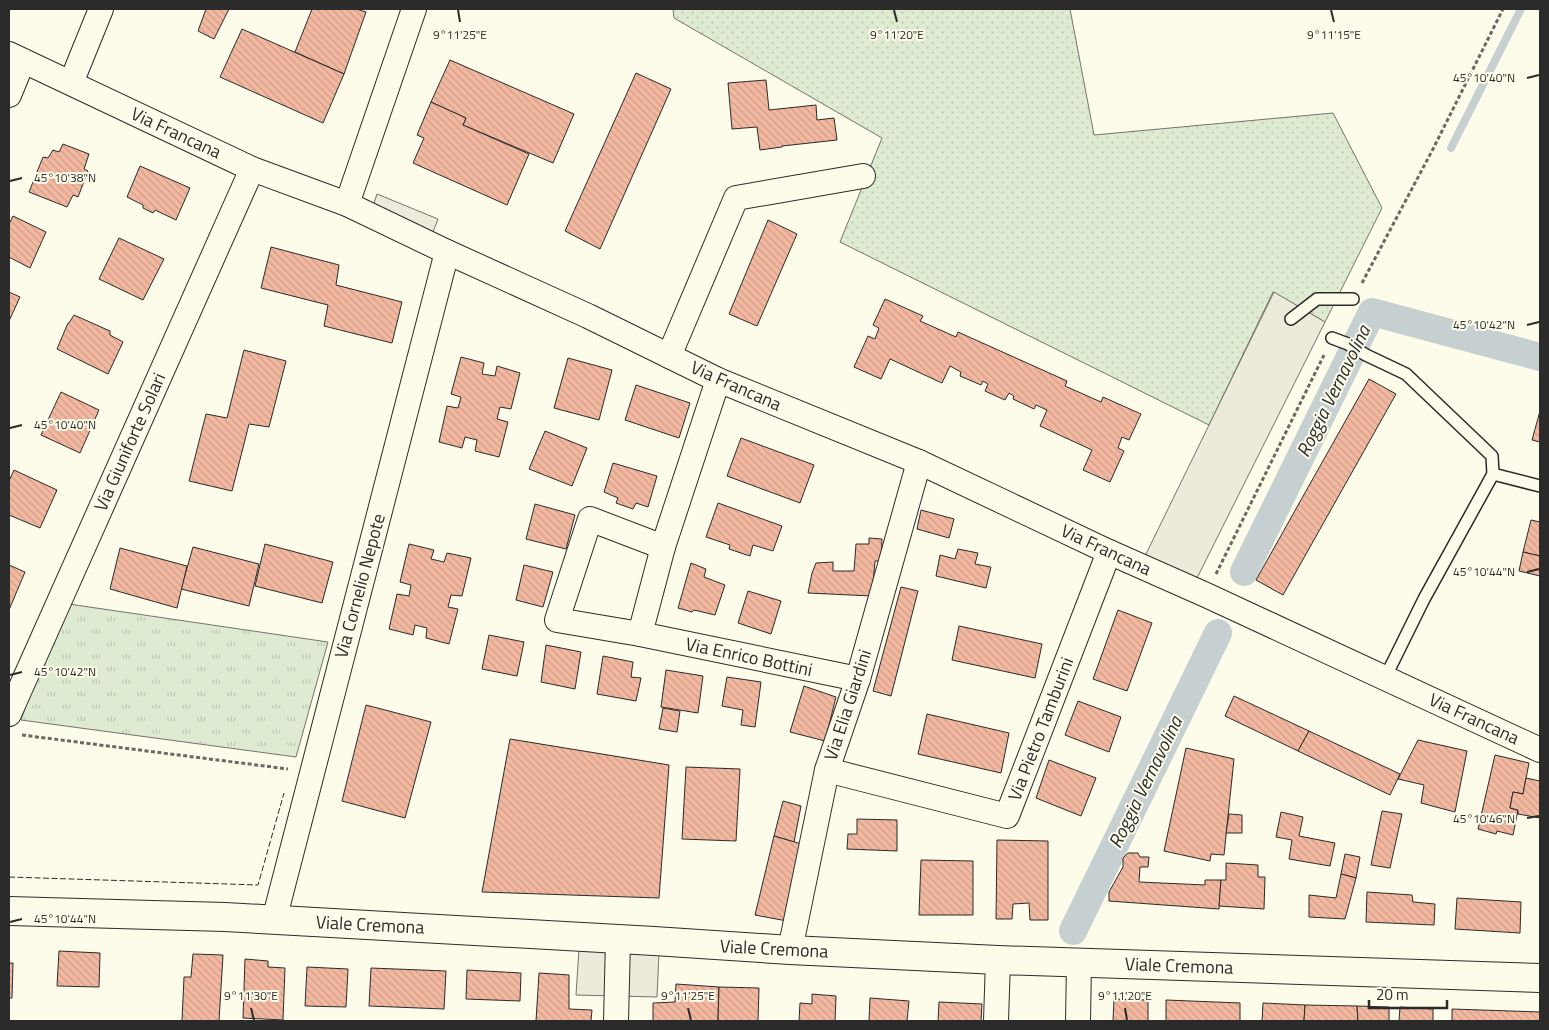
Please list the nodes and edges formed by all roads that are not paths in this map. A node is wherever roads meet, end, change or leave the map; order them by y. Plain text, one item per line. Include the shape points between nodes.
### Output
1 (101, 9) edge
2 (414, 9) edge
3 (16, 57) edge
4 (71, 84) junction
5 (9, 95) edge
6 (252, 169) junction
7 (863, 176) dead end
8 (347, 204) junction
9 (447, 252) junction
10 (1353, 299) road end
11 (1291, 319) dead end
12 (1332, 338) road end
13 (669, 356) junction
14 (718, 380) junction
15 (919, 462) junction
16 (1493, 474) junction
17 (1540, 486) edge
18 (663, 547) junction
19 (1109, 552) junction
20 (640, 634) junction
21 (1386, 678) junction
22 (858, 679) junction
23 (13, 724) edge
24 (1540, 750) edge
25 (827, 770) junction
26 (9, 911) edge
27 (274, 920) junction
28 (618, 940) junction
29 (790, 950) junction
30 (998, 960) junction
31 (1079, 964) junction
32 (1540, 978) edge
33 (616, 1021) edge
34 (996, 1021) edge
35 (1078, 1021) edge

1 - 4 street
2 - 8 street
3 - 4 street, Via Francana
3 - 5 street
4 - 6 street, Via Francana
6 - 8 street, Via Francana
6 - 23 street, Via Giuniforte Solari
7 - 13 street, Via Francana via 736,198
8 - 9 street, Via Francana
9 - 13 street, Via Francana
9 - 27 street, Via Cornelio Nepote
10 - 11 lane via 1317,299
12 - 16 lane via 1406,374 1492,456
13 - 14 street, Via Francana
14 - 15 street, Via Francana
14 - 18 street
15 - 19 street, Via Francana
15 - 22 street, Via Elia Giardini
16 - 17 lane
16 - 21 lane via 1424,599
18 - 20 street
18 - 20 street, Via Enrico Bottini via 590,519 556,620
19 - 21 street, Via Francana
19 - 25 street, Via Pietro Tamburini via 1007,816
20 - 22 street, Via Enrico Bottini
21 - 24 street, Via Francana
22 - 25 street, Via Elia Giardini
25 - 29 street, Via Elia Giardini
26 - 27 main road, Viale Cremona
27 - 28 main road, Viale Cremona
28 - 29 main road, Viale Cremona
28 - 33 street
29 - 30 main road, Viale Cremona
30 - 31 main road, Viale Cremona
30 - 34 street
31 - 32 main road, Viale Cremona
31 - 35 street

